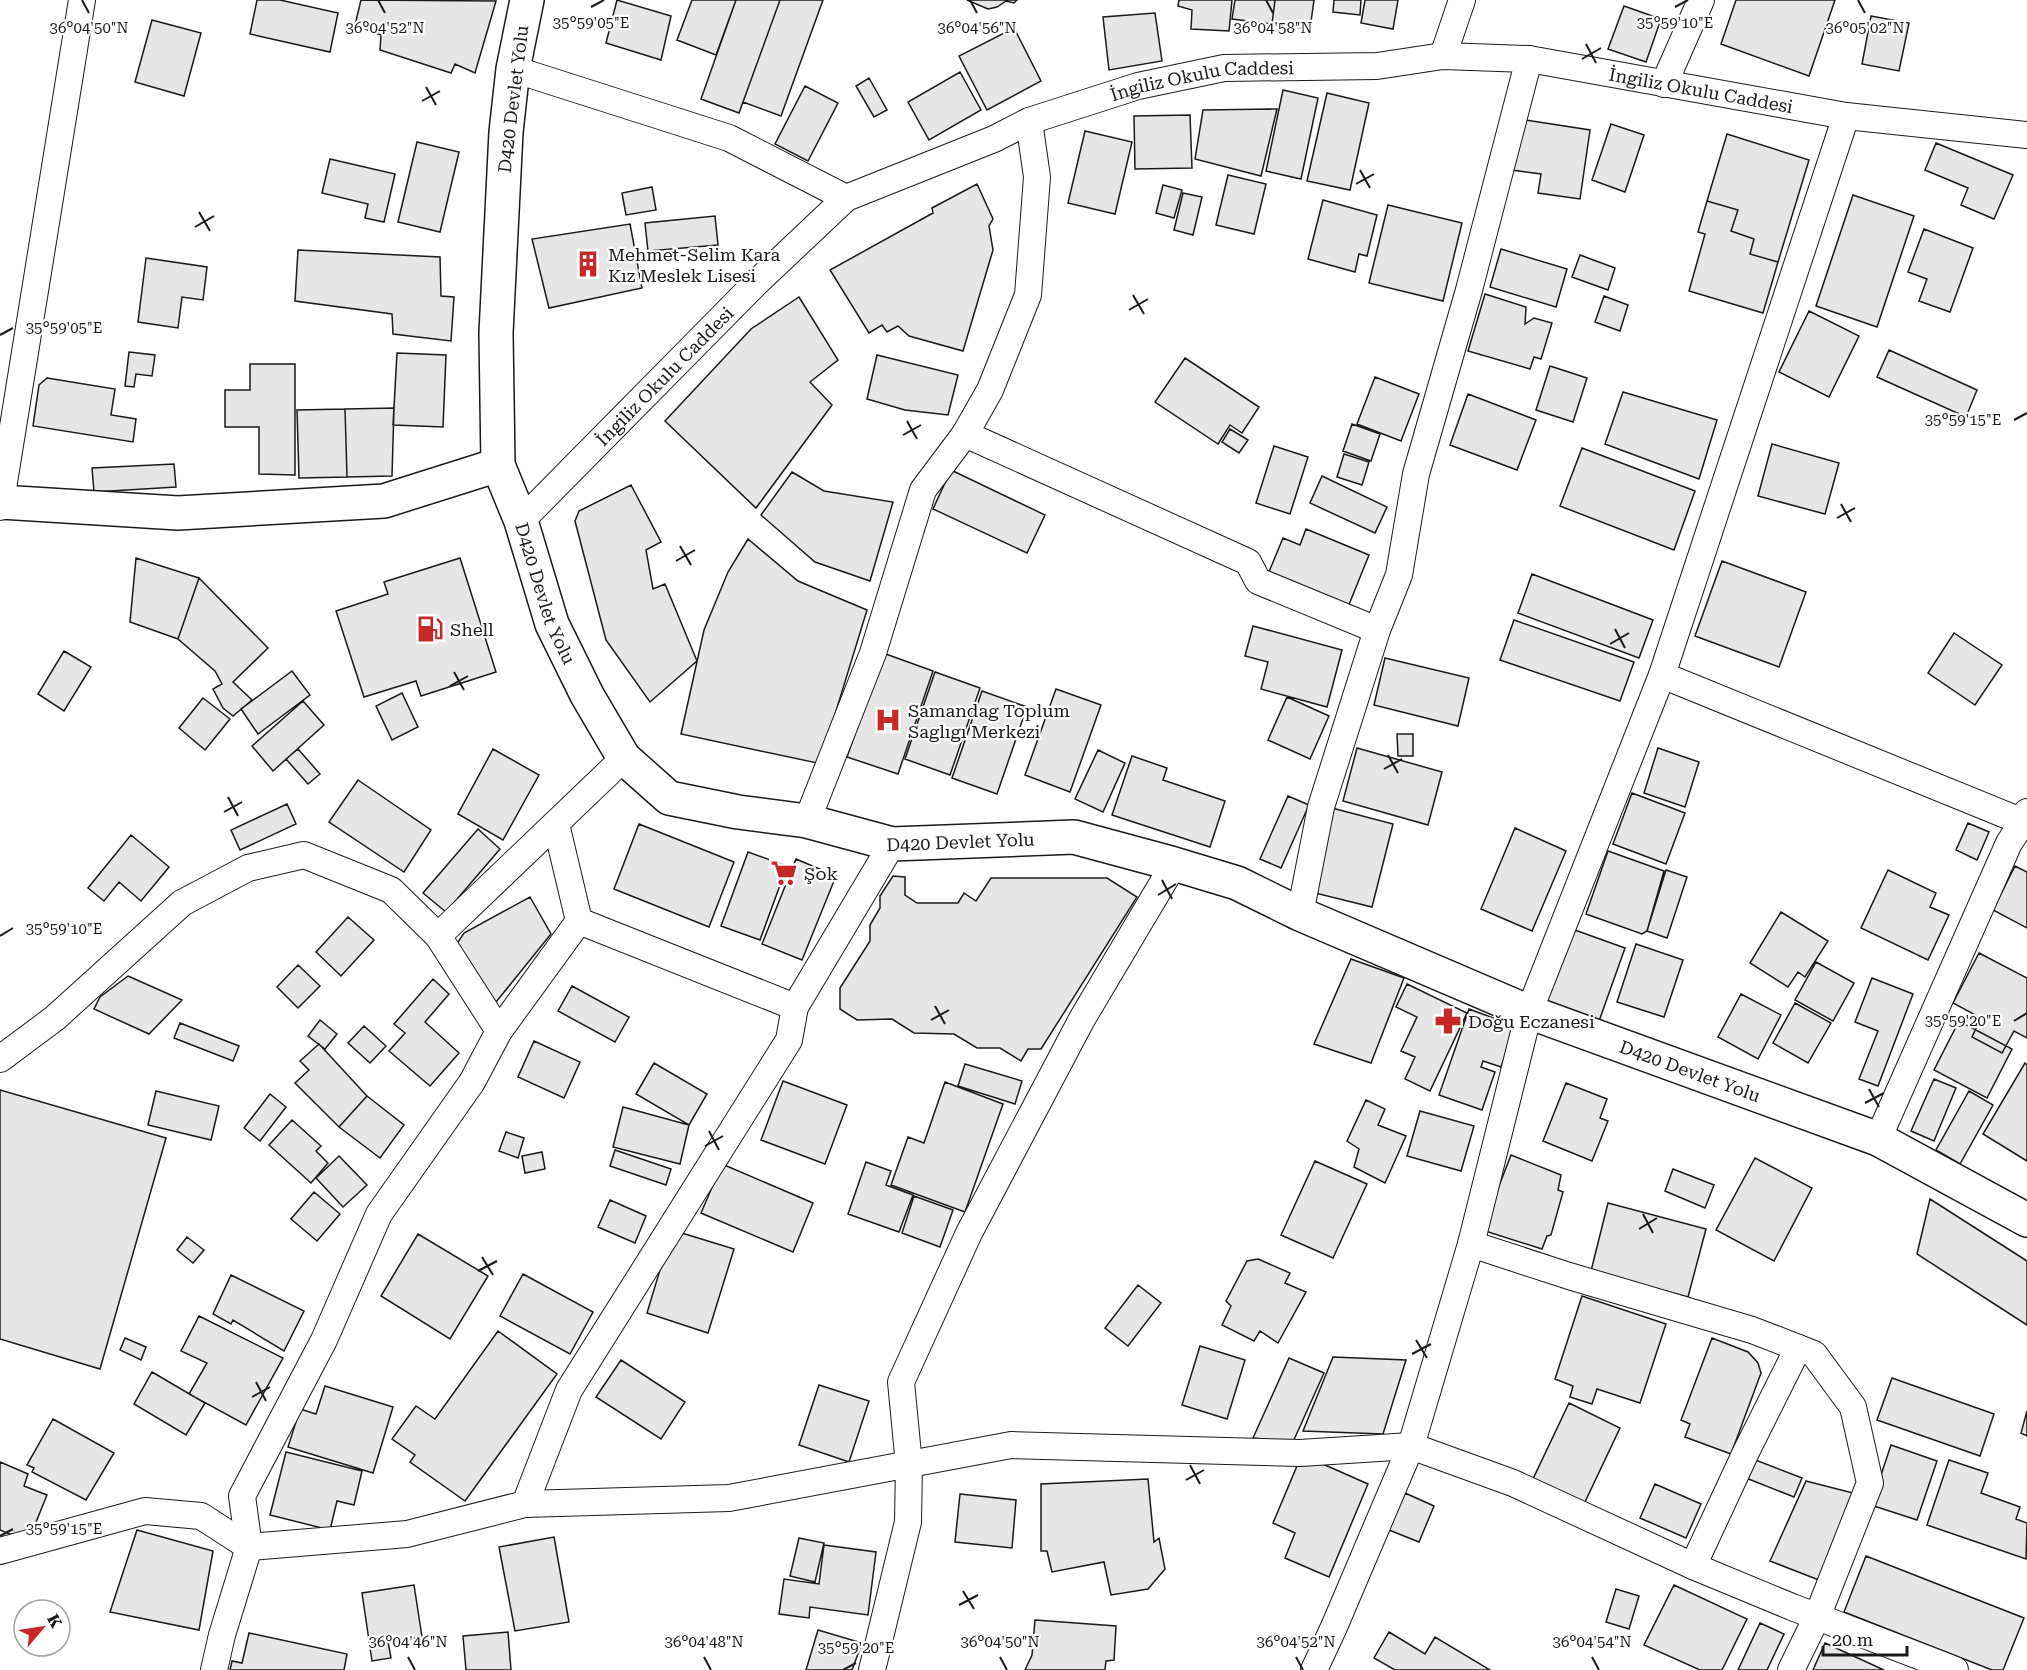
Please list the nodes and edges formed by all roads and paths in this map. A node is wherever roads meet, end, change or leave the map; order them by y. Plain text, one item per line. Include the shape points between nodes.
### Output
1 (82, 0) edge
2 (527, 0) edge
3 (1462, 0) edge
4 (1701, 0) edge
5 (1443, 56) junction
6 (1528, 59) junction
7 (513, 69) junction
8 (1664, 84) junction
9 (1846, 116) junction
10 (1029, 121) junction
11 (2027, 135) edge
12 (846, 198) junction
13 (965, 434) junction
14 (498, 465) junction
15 (0, 504) edge
16 (521, 521) junction
17 (1377, 630) junction
18 (1662, 675) junction
19 (624, 758) junction
20 (2025, 817) edge
21 (807, 821) junction
22 (556, 824) junction
23 (892, 844) junction
24 (1174, 864) junction
25 (1300, 914) junction
26 (579, 921) junction
27 (438, 936) junction
28 (795, 1007) junction
29 (1529, 1012) junction
30 (499, 1031) junction
31 (0, 1059) edge
32 (1878, 1139) junction
33 (2027, 1220) edge
34 (1470, 1244) junction
35 (1798, 1348) junction
36 (1411, 1446) junction
37 (909, 1465) junction
38 (525, 1504) junction
39 (249, 1546) junction
40 (0, 1551) edge
41 (1694, 1566) junction
42 (1817, 1617) junction
43 (214, 1670) edge
44 (872, 1670) edge
45 (1314, 1670) edge
46 (1791, 1670) edge
47 (1955, 1670) edge

1 - 15 street
2 - 7 street, D420 Devlet Yolu
3 - 5 street
4 - 8 street
5 - 6 street, İngiliz Okulu Caddesi
5 - 10 street, İngiliz Okulu Caddesi via 1377,66 1224,68 1138,86
6 - 8 street, İngiliz Okulu Caddesi
6 - 17 street via 1469,290 1416,474 1399,575
7 - 12 street via 729,138
7 - 14 street, D420 Devlet Yolu via 496,333
8 - 9 street, İngiliz Okulu Caddesi
9 - 11 street, İngiliz Okulu Caddesi
9 - 18 street
10 - 12 street, İngiliz Okulu Caddesi via 994,139
10 - 13 street via 1037,177 1028,295 990,390
12 - 16 street, İngiliz Okulu Caddesi via 756,283
13 - 17 street via 1248,562 1258,581
13 - 21 street via 923,490 873,653
14 - 15 street via 384,501 178,513
14 - 16 street, D420 Devlet Yolu
16 - 19 street, D420 Devlet Yolu via 552,624 586,695
17 - 25 street via 1321,807
18 - 20 street
18 - 29 street
19 - 21 street, D420 Devlet Yolu via 669,798
19 - 22 street
20 - 32 street via 2009,843
21 - 23 street, D420 Devlet Yolu
22 - 26 street
22 - 27 street
23 - 24 street, D420 Devlet Yolu via 1074,837
23 - 28 street
24 - 25 street, D420 Devlet Yolu via 1237,883
24 - 37 street via 1082,1019 969,1233 901,1382
25 - 29 street, D420 Devlet Yolu
26 - 28 street
26 - 30 street
27 - 30 street
27 - 31 street via 391,890 304,855 248,868 182,903 55,1018
28 - 38 street via 789,1041 569,1390
29 - 32 street, D420 Devlet Yolu
29 - 34 street
30 - 39 street via 472,1082 379,1214 324,1340 242,1496
32 - 33 street, D420 Devlet Yolu
34 - 35 street via 1752,1330
34 - 36 street
35 - 41 street
35 - 42 street via 1814,1354 1853,1407 1870,1483
36 - 37 street via 1300,1453 1011,1445
36 - 41 street via 1513,1483
36 - 45 street
37 - 38 street via 729,1498
37 - 44 street via 908,1522
38 - 39 street via 407,1534
39 - 40 street via 201,1516 145,1511
39 - 43 street
41 - 42 street
42 - 46 street
42 - 47 street

